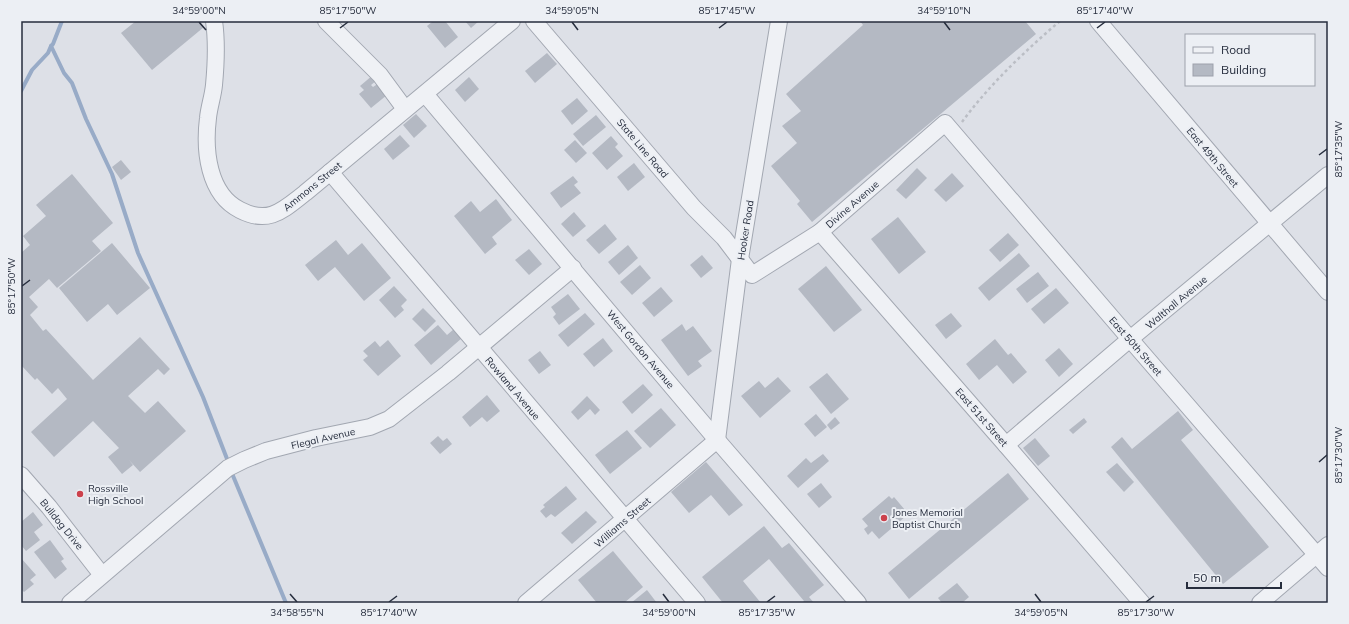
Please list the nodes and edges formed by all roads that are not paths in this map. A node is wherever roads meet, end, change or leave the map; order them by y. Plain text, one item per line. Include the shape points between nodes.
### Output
1 (214, 21) edge
2 (326, 21) edge
3 (512, 21) edge
4 (534, 21) edge
5 (779, 21) edge
6 (1098, 21) edge
7 (425, 94) junction
8 (405, 109) junction
9 (945, 123) joint
10 (330, 172) junction
11 (1328, 175) edge
12 (1270, 224) junction
13 (820, 232) junction
14 (740, 259) junction
15 (573, 268) junction
16 (752, 275) joint
17 (1328, 292) edge
18 (1130, 339) junction
19 (479, 348) junction
20 (717, 440) junction
21 (1006, 445) junction
22 (21, 475) edge
23 (625, 520) junction
24 (1322, 550) edge
25 (1328, 568) edge
26 (102, 575) junction
27 (536, 600) edge
28 (70, 603) edge
29 (697, 603) edge
30 (858, 603) edge
31 (1142, 603) edge
32 (1260, 603) edge

1 - 10 street, Ammons Street via 216,54 214,87 208,119 209,165 214,181 224,196 236,208 246,213 259,216 274,215 280,213
2 - 8 street via 380,75
3 - 7 street, Ammons Street
4 - 14 street, State Line Road
5 - 14 street, Hooker Road
6 - 12 street, East 49th Street
7 - 8 street, Ammons Street
7 - 15 street, West Gordon Avenue
8 - 10 street, Ammons Street
9 - 13 street, Divine Avenue
9 - 18 street, East 50th Street
10 - 19 street, Rowland Avenue
11 - 12 street, Walthall Avenue
12 - 17 street, East 49th Street
12 - 18 street, Walthall Avenue
13 - 16 street, Divine Avenue
13 - 21 street, East 51st Street
14 - 16 street, State Line Road
14 - 20 street, Hooker Road
15 - 19 street, Flegal Avenue
15 - 20 street, West Gordon Avenue
18 - 21 street, Walthall Avenue
18 - 24 street, East 50th Street
19 - 23 street, Rowland Avenue
19 - 26 street, Flegal Avenue via 389,419 370,427 266,452 228,468
20 - 23 street, Williams Street
20 - 30 street, West Gordon Avenue
21 - 31 street, East 51st Street
22 - 26 street, Bulldog Drive
23 - 27 street, Williams Street
23 - 29 street, Rowland Avenue
24 - 25 street, East 50th Street
24 - 32 street
26 - 28 street, Flegal Avenue

